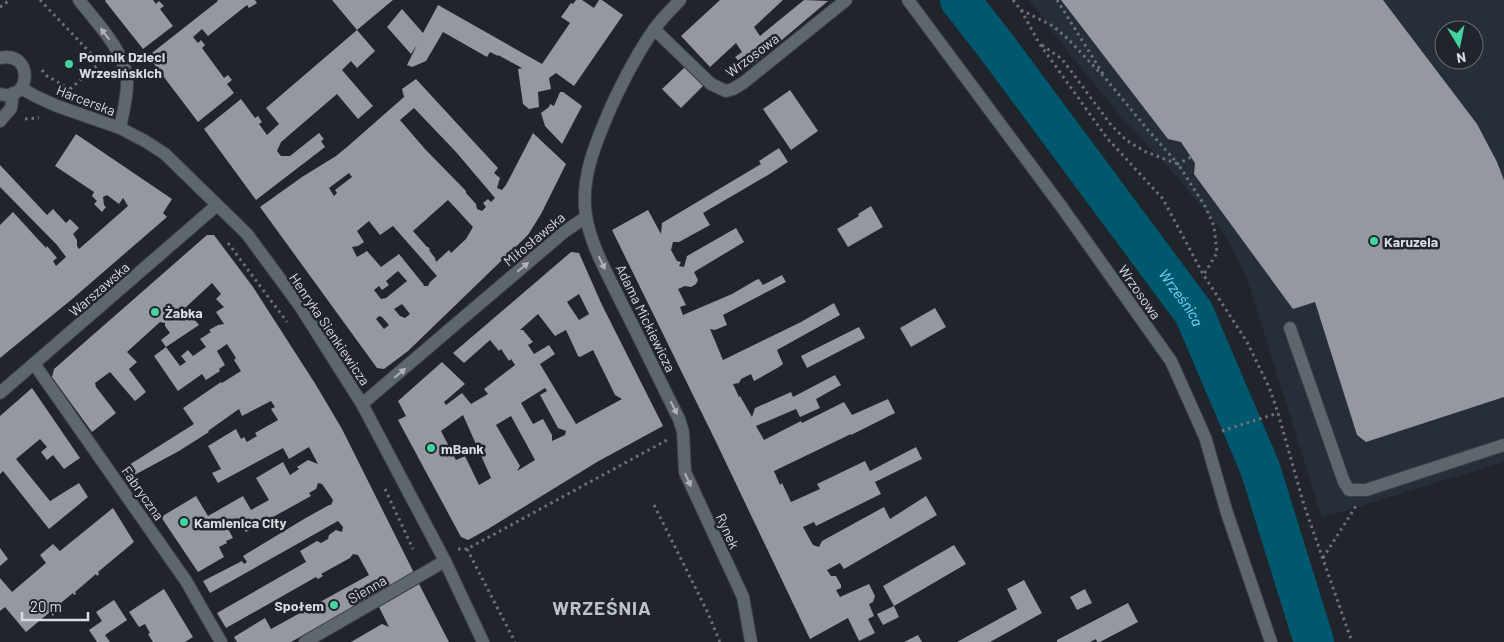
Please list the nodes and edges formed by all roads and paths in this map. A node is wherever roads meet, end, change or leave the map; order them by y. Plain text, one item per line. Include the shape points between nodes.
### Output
1 (10, 0) edge
2 (40, 0) edge
3 (79, 0) edge
4 (680, 0) edge
5 (846, 0) edge
6 (908, 0) edge
7 (1013, 0) edge
8 (1057, 0) edge
9 (0, 7) edge
10 (1021, 10) junction
11 (654, 29) junction
12 (1039, 43) junction
13 (0, 58) edge
14 (105, 59) dead end
15 (100, 63) junction
16 (1106, 79) junction
17 (17, 91) junction
18 (65, 92) dead end
19 (0, 94) edge
20 (0, 121) edge
21 (120, 128) junction
22 (1190, 156) dead end
23 (1178, 164) junction
24 (216, 206) junction
25 (586, 217) junction
26 (226, 240) dead end
27 (1203, 274) junction
28 (289, 324) dead end
29 (1290, 328) dead end
30 (35, 365) junction
31 (0, 394) edge
32 (362, 404) junction
33 (1278, 413) junction
34 (683, 432) junction
35 (1217, 433) dead end
36 (1504, 445) edge
37 (382, 482) dead end
38 (1366, 490) junction
39 (654, 505) dead end
40 (412, 549) dead end
41 (1323, 558) junction
42 (445, 561) junction
43 (221, 642) edge
44 (305, 642) edge
45 (484, 642) edge
46 (515, 642) edge
47 (720, 642) edge
48 (751, 642) edge
49 (1271, 642) edge
50 (1352, 642) edge

1 - 9 path
2 - 15 path
21 -> 3 street, Harcerska via 127,80 124,65 117,50
4 - 11 street, Miłosławska
5 - 11 street, Wrzosowa via 743,83 726,91 711,84
6 - 49 street, Wrzosowa via 1171,361 1205,437
7 - 10 path
8 - 16 path
10 - 12 path
10 - 16 path via 1053,26
11 - 25 street, Miłosławska via 622,84 594,149 584,192
12 - 23 path via 1062,59 1126,140 1146,152
12 - 27 path via 1107,138 1163,199
13 - 17 street via 11,57 20,62 25,80
14 - 15 path
15 - 18 path
16 - 23 path
17 - 19 street
17 - 20 street via 11,108
17 - 21 street, Harcerska
21 - 24 street, Henryka Sienkiewicza via 165,154
22 - 23 path
23 - 27 path via 1214,226 1217,253
24 - 30 street, Warszawska
24 - 32 street, Henryka Sienkiewicza via 246,234 294,298
32 -> 25 street, Miłosławska
25 -> 34 street, Adama Mickiewicza via 594,248
26 - 28 path
27 - 33 path via 1247,342
29 - 38 street via 1344,482 1350,490
30 - 31 street, Warszawska
30 - 43 street, Fabryczna via 186,581
32 - 42 street, Henryka Sienkiewicza
33 - 35 path
33 - 41 path
34 - 46 path via 468,549
34 -> 48 street, Rynek via 685,472 743,598
36 - 38 street
37 - 40 path
38 - 41 path
39 - 47 path
41 - 50 path
42 - 44 street, Sienna
42 - 45 street, Henryka Sienkiewicza

